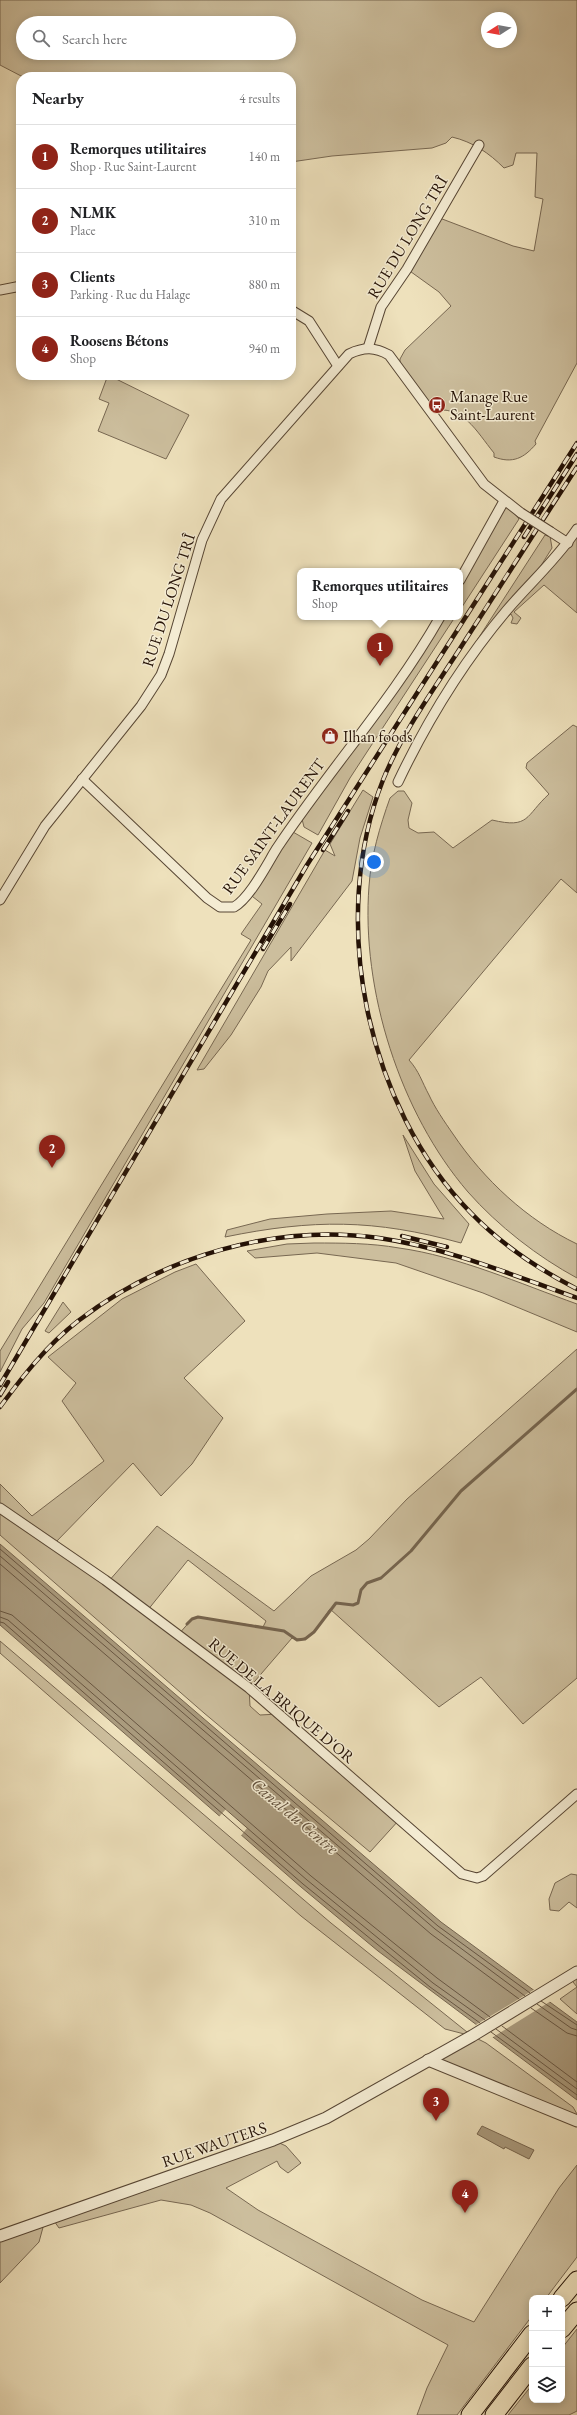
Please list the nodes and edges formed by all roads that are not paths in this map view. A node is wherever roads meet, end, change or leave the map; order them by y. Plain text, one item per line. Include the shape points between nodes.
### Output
1 (479, 145) dead end
2 (16, 287) edge
3 (0, 290) edge
4 (296, 313) edge
5 (368, 348) junction
6 (338, 366) junction
7 (504, 501) junction
8 (577, 529) edge
9 (568, 543) junction
10 (463, 575) edge
11 (438, 620) edge
12 (82, 779) junction
13 (398, 782) dead end
14 (0, 900) edge
15 (0, 1508) edge
16 (577, 1794) edge
17 (573, 1975) edge
18 (428, 2060) junction
19 (577, 2121) edge
20 (0, 2236) edge
21 (577, 2280) edge
22 (564, 2295) edge
23 (577, 2311) edge
24 (565, 2325) edge
25 (529, 2338) edge
26 (531, 2367) edge
27 (470, 2415) edge
28 (494, 2415) edge

1 - 5 street, RUE DU LONG TRÎ via 407,269 381,307
2 - 3 street
4 - 6 street via 309,321
5 - 6 street, RUE DU LONG TRÎ via 358,349 349,354
5 - 7 street via 389,355 484,484
6 - 12 street, RUE DU LONG TRÎ via 221,499 202,540 172,647 161,675 141,706
7 - 9 street, bridge
7 - 10 street
8 - 9 street
9 - 13 street via 506,611 445,695 423,731
11 - 12 street, RUE SAINT-LAURENT via 420,653 306,804 248,893 234,907 220,907 207,898
12 - 14 street, RUE DU LONG TRÎ via 45,826
15 - 16 street, RUE DE LA BRIQUE D'OR via 105,1580 249,1688 462,1874 469,1877 483,1876
17 - 18 street, RUE WAUTERS
18 - 19 street
18 - 20 street, RUE WAUTERS via 343,2110 309,2126
21 - 22 highway
23 - 24 highway
25 - 27 highway
26 - 28 highway

